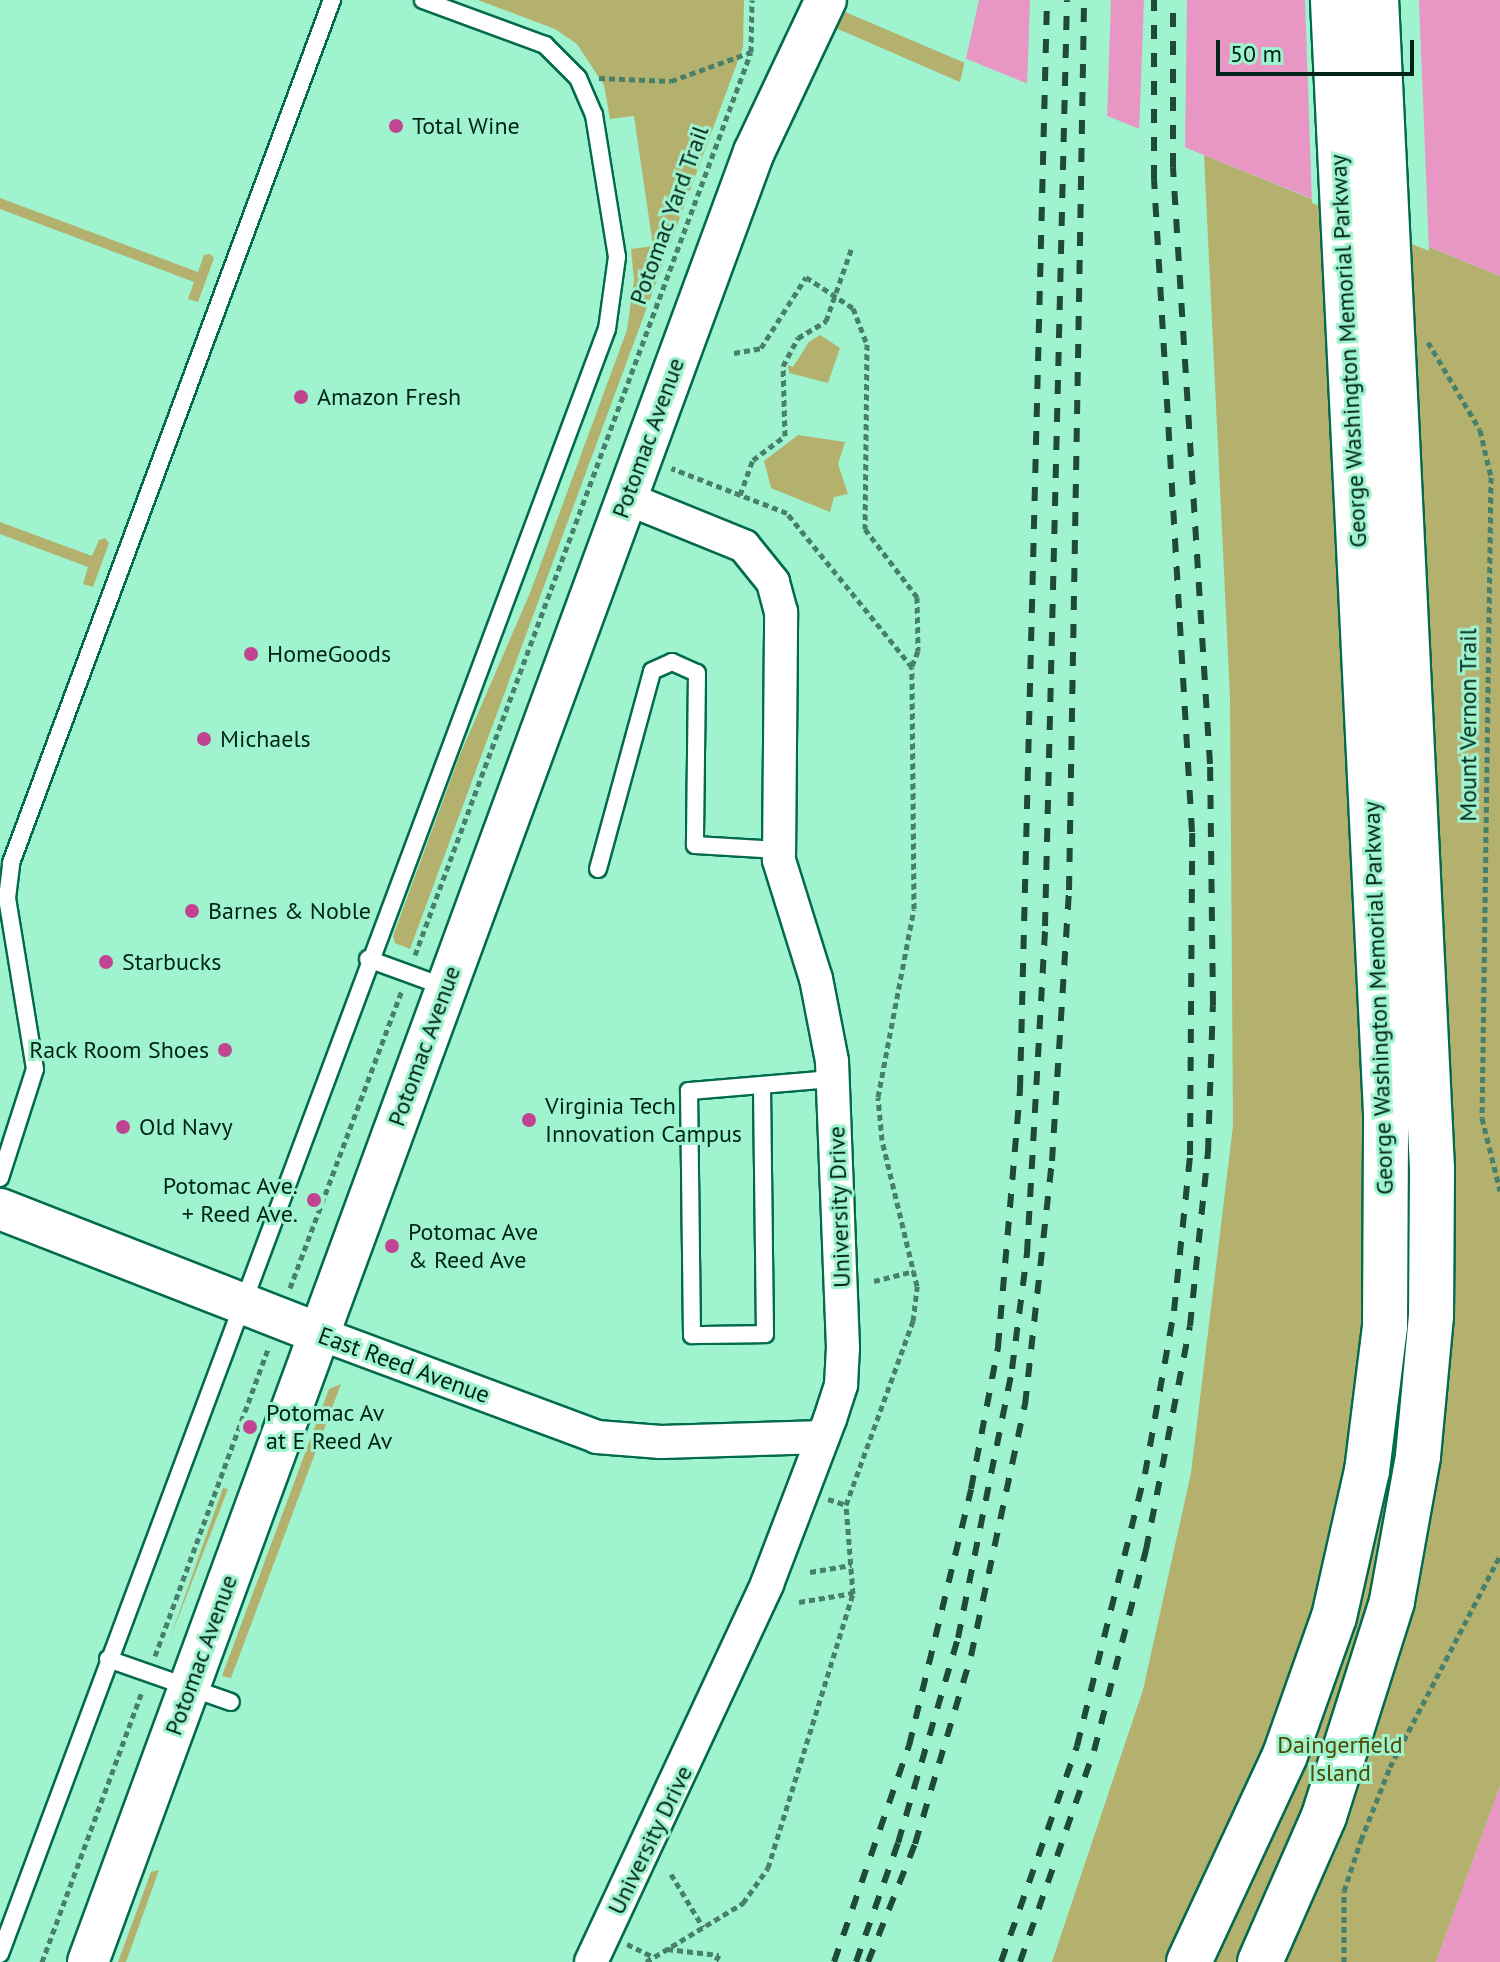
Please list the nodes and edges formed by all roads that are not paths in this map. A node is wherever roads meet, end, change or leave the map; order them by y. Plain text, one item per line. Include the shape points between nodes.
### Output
1 (332, 0) edge
2 (423, 0) edge
3 (1333, 0) edge
4 (1376, 0) edge
5 (808, 7) edge
6 (626, 498) junction
7 (779, 850) junction
8 (598, 869) dead end
9 (368, 959) junction
10 (445, 987) junction
11 (833, 1079) junction
12 (762, 1088) junction
13 (0, 1178) edge
14 (0, 1209) edge
15 (240, 1303) junction
16 (318, 1333) junction
17 (823, 1437) junction
18 (108, 1659) junction
19 (190, 1686) junction
20 (231, 1702) dead end
21 (0, 1954) edge
22 (88, 1962) edge
23 (591, 1962) edge
24 (1189, 1962) edge
25 (1260, 1962) edge

1 - 13 lane via 11,863 7,898 35,1069
2 - 9 lane via 545,45 578,78 594,115 617,257 607,329
3 - 24 highway, George Washington Memorial Parkway via 1386,1113 1385,1326 1367,1471 1334,1617 1274,1780
4 - 25 highway, George Washington Memorial Parkway via 1432,1169 1426,1385 1407,1528 1371,1676 1324,1816
5 - 6 street, Potomac Avenue
6 - 7 street, University Drive via 744,546 773,582 781,612
6 - 10 street, Potomac Avenue
7 - 8 lane via 695,845 697,673 672,662 652,671
7 - 11 street, University Drive via 816,979
9 - 10 lane
9 - 15 lane
10 - 16 street, Potomac Avenue
11 - 12 lane
11 - 17 street, University Drive via 843,1348 841,1385
12 - 12 lane via 689,1091 692,1335 765,1334
14 - 15 street, East Reed Avenue
15 - 16 street, East Reed Avenue
15 - 18 lane
16 - 17 street, East Reed Avenue via 597,1437 661,1442
16 - 19 street, Potomac Avenue
17 - 23 street, University Drive via 767,1584 691,1757
18 - 19 lane
18 - 21 lane
19 - 20 lane
19 - 22 street, Potomac Avenue

